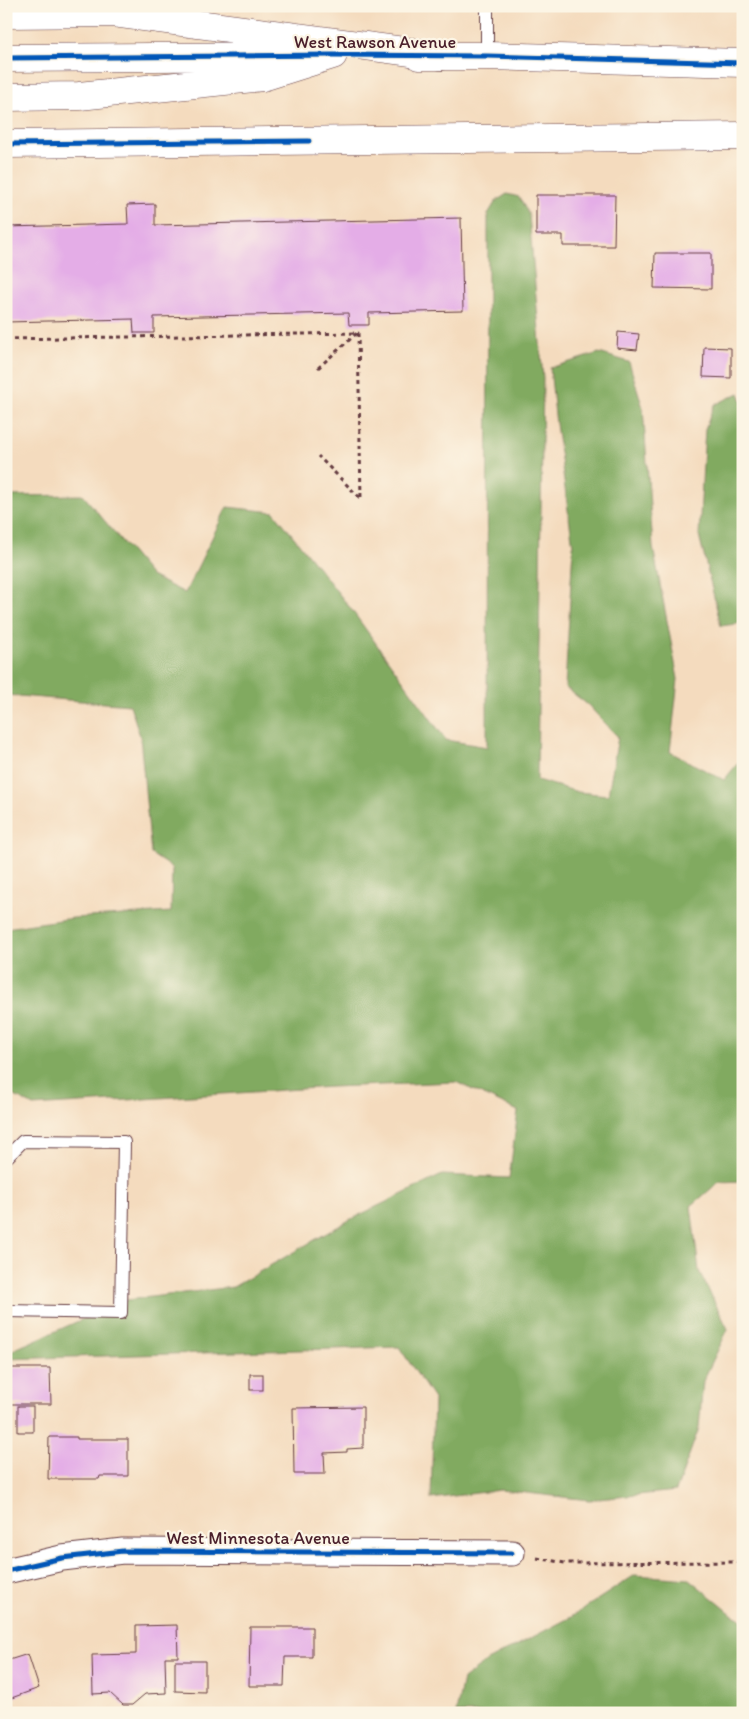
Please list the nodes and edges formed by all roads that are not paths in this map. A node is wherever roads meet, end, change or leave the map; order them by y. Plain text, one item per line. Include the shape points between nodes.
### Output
1 (487, 6) edge
2 (6, 14) edge
3 (332, 55) junction
4 (442, 56) junction
5 (487, 56) junction
6 (6, 58) edge
7 (743, 63) edge
8 (6, 97) edge
9 (743, 136) edge
10 (6, 144) edge
11 (6, 1158) edge
12 (6, 1311) edge
13 (512, 1553) road end
14 (6, 1570) edge

1 - 5 lane
2 - 4 main road via 113,14
3 - 4 main road, West Rawson Avenue
3 - 6 main road, West Rawson Avenue
3 - 8 main road via 263,77 79,96
4 - 5 main road, West Rawson Avenue
5 - 7 main road, West Rawson Avenue
9 - 10 main road
11 - 12 lane via 23,1141 124,1142 121,1313
13 - 14 street, West Minnesota Avenue via 123,1551 62,1558

